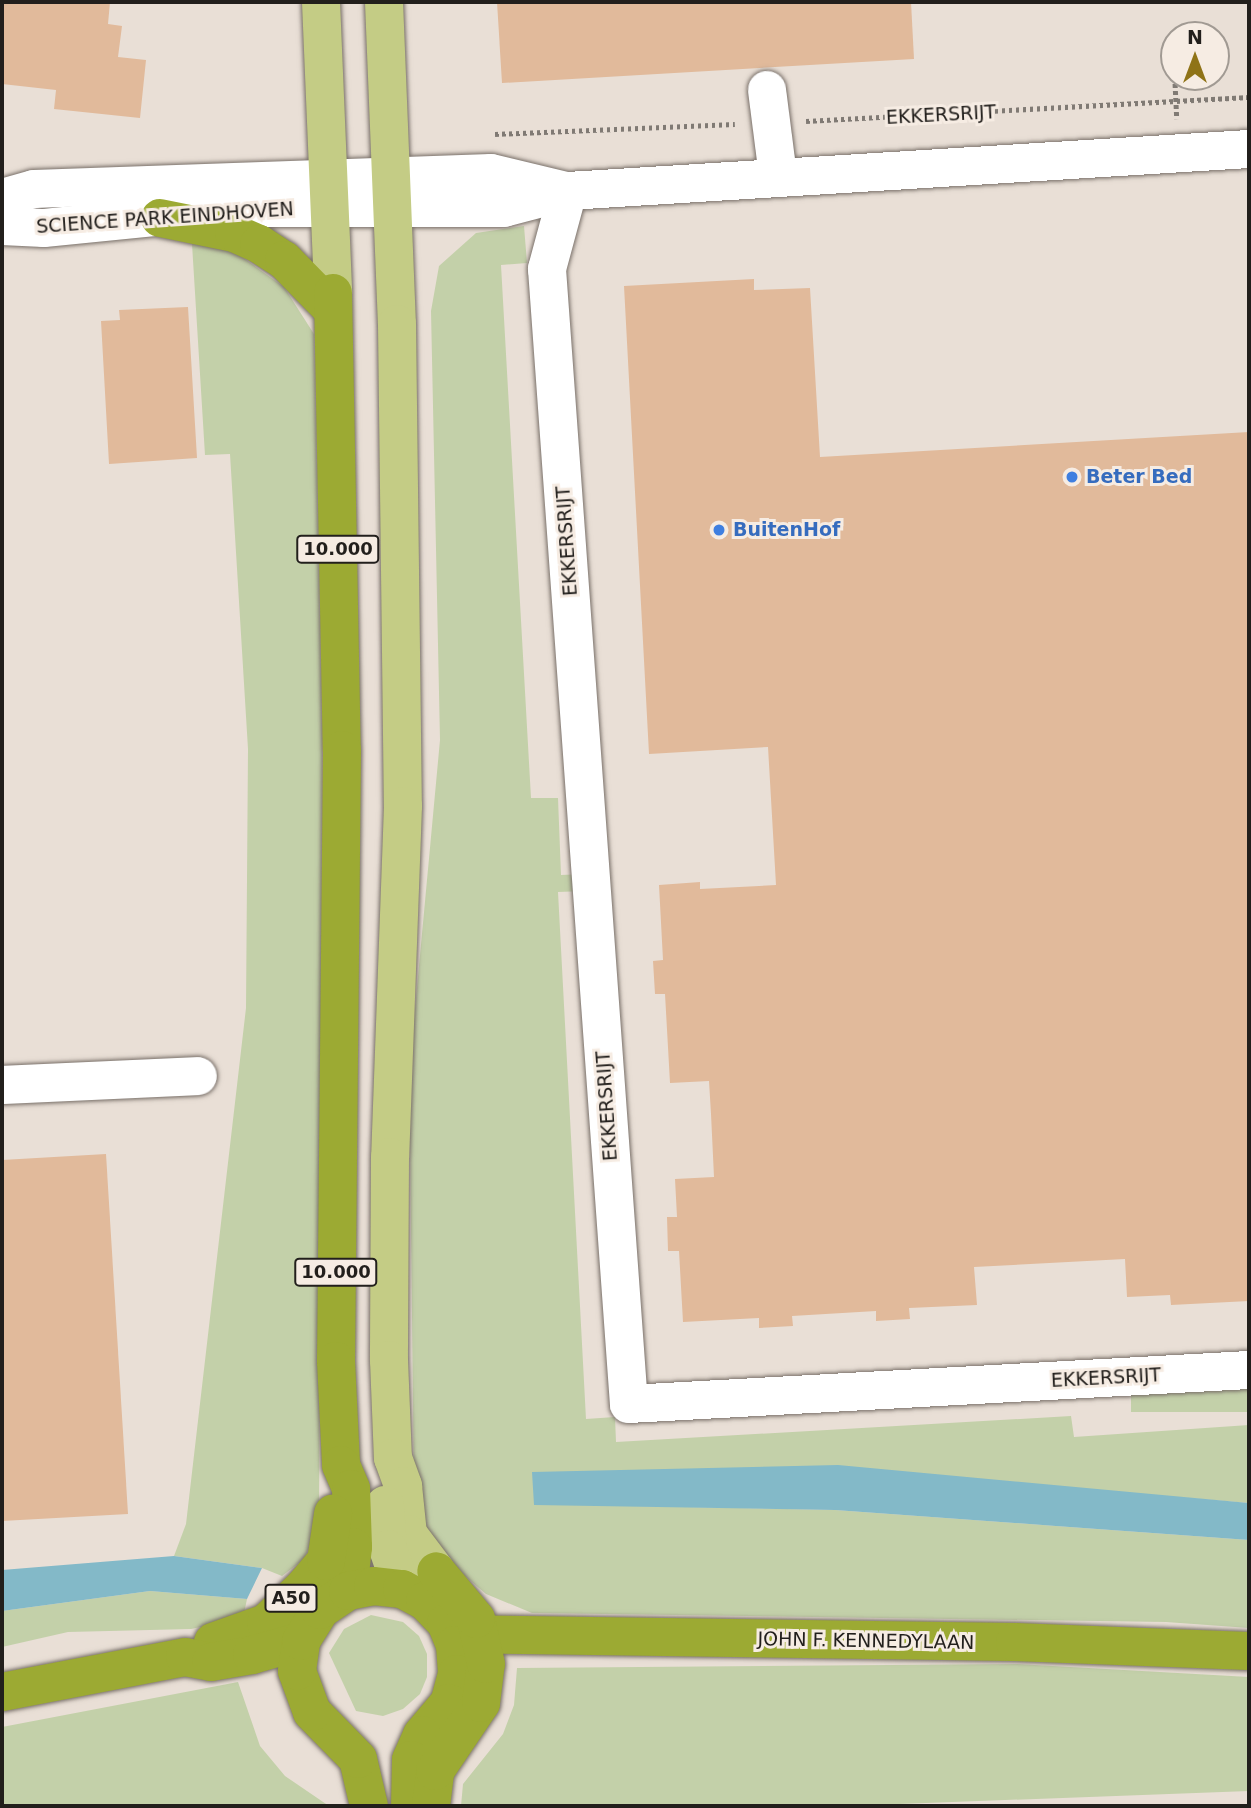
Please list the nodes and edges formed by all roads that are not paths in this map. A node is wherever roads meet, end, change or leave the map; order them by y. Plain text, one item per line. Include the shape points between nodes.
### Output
1 (321, 2) edge
2 (384, 2) edge
3 (769, 106) road end
4 (1249, 149) edge
5 (778, 176) junction
6 (568, 191) junction
7 (328, 193) junction
8 (390, 193) junction
9 (2, 198) edge
10 (160, 218) junction
11 (2, 226) edge
12 (333, 301) junction
13 (198, 1076) dead end
14 (2, 1085) edge
15 (1249, 1370) edge
16 (393, 1458) junction
17 (341, 1465) junction
18 (436, 1571) joint
19 (402, 1589) junction
20 (348, 1591) junction
21 (467, 1636) junction
22 (301, 1641) junction
23 (1249, 1651) edge
24 (185, 1657) junction
25 (2, 1692) edge
26 (369, 1806) edge
27 (410, 1806) edge
28 (431, 1806) edge

1 - 7 main road, 10.000
2 - 8 main road, 10.000
3 - 5 street
4 - 5 street
5 - 6 street
6 - 8 street via 504,208
6 - 15 street, EKKERSRIJT via 547,269 629,1404
7 - 8 street
7 - 9 street, SCIENCE PARK EINDHOVEN via 34,189
7 - 10 street, SCIENCE PARK EINDHOVEN
7 - 12 main road, 10.000
8 - 16 main road, 10.000 via 397,324 403,793 390,1157
10 - 11 street, SCIENCE PARK EINDHOVEN via 44,228
10 - 12 highway via 234,233 259,244
12 - 17 highway, 10.000 via 342,750 336,1320
13 - 14 street
16 - 18 main road, 10.000 via 403,1486 408,1534
16 - 19 main road, 10.000 via 384,1487 387,1535
17 - 20 highway, 10.000 via 351,1489
17 - 24 highway, A50 via 332,1490 334,1529 326,1561 266,1623 208,1643
18 - 21 highway via 465,1602
19 - 20 highway via 373,1586
19 - 21 highway
20 - 22 highway via 320,1610
21 - 23 highway, JOHN F. KENNEDYLAAN via 1015,1642
21 - 27 highway via 449,1703 413,1752
21 - 28 highway via 486,1664 481,1703 435,1771
22 - 24 highway, A50 via 211,1662
22 - 26 highway via 297,1671 304,1699 358,1759
24 - 25 highway, A50

